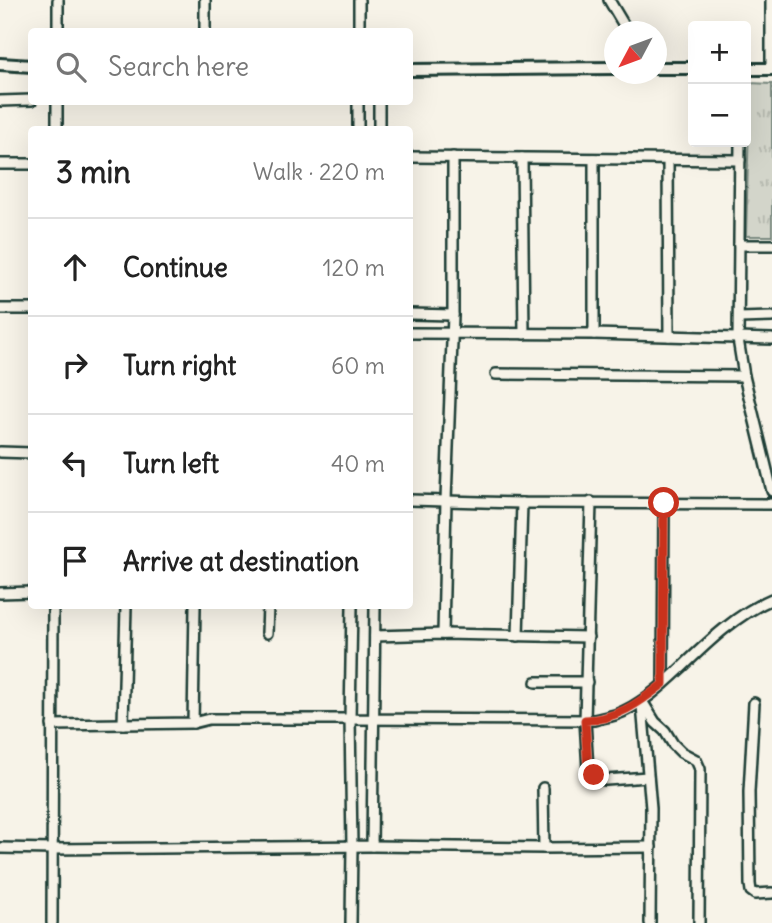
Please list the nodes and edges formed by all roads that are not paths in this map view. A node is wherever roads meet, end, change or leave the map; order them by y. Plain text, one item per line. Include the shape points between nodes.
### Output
1 (58, 0) edge
2 (205, 0) edge
3 (359, 0) edge
4 (609, 0) edge
5 (771, 0) edge
6 (621, 21) edge
7 (58, 28) edge
8 (205, 28) edge
9 (359, 28) edge
10 (0, 64) edge
11 (28, 66) edge
12 (604, 68) edge
13 (667, 68) edge
14 (688, 68) edge
15 (751, 69) edge
16 (772, 69) edge
17 (413, 70) edge
18 (28, 100) edge
19 (0, 101) edge
20 (57, 105) edge
21 (358, 105) edge
22 (379, 105) edge
23 (57, 126) edge
24 (358, 126) edge
25 (379, 126) edge
26 (740, 147) edge
27 (413, 157) edge
28 (453, 157) junction
29 (522, 158) junction
30 (594, 159) junction
31 (668, 160) junction
32 (740, 160) junction
33 (0, 164) edge
34 (28, 164) edge
35 (739, 245) junction
36 (772, 245) edge
37 (0, 309) edge
38 (28, 309) edge
39 (413, 314) edge
40 (453, 315) junction
41 (772, 317) edge
42 (739, 318) junction
43 (413, 334) edge
44 (452, 334) junction
45 (524, 334) junction
46 (594, 334) junction
47 (669, 336) junction
48 (738, 339) junction
49 (772, 339) edge
50 (496, 374) dead end
51 (744, 376) junction
52 (0, 452) edge
53 (28, 453) edge
54 (772, 491) edge
55 (413, 500) edge
56 (446, 500) junction
57 (592, 502) junction
58 (522, 503) junction
59 (664, 503) junction
60 (772, 504) edge
61 (28, 592) edge
62 (0, 593) edge
63 (772, 599) edge
64 (52, 609) edge
65 (126, 609) edge
66 (195, 609) edge
67 (268, 609) edge
68 (352, 609) edge
69 (375, 609) edge
70 (267, 633) dead end
71 (443, 634) junction
72 (375, 636) junction
73 (518, 636) junction
74 (588, 638) junction
75 (536, 682) dead end
76 (587, 682) junction
77 (663, 684) junction
78 (642, 701) junction
79 (754, 703) dead end
80 (350, 719) junction
81 (374, 719) junction
82 (585, 720) junction
83 (193, 723) junction
84 (123, 724) junction
85 (52, 725) junction
86 (648, 777) junction
87 (543, 788) dead end
88 (352, 846) junction
89 (372, 846) junction
90 (651, 847) junction
91 (0, 848) edge
92 (544, 848) junction
93 (52, 849) junction
94 (772, 893) edge
95 (52, 923) edge
96 (351, 923) edge
97 (650, 923) edge
98 (699, 923) edge

1 - 7 street
2 - 8 street
3 - 9 street
4 - 6 street
5 - 16 street
10 - 11 street
12 - 17 street
13 - 14 street
15 - 16 street
18 - 19 street
20 - 23 street
21 - 24 street
22 - 25 street
26 - 32 street
27 - 28 street
28 - 29 street
28 - 40 street
29 - 30 street
29 - 45 street
30 - 31 street
30 - 46 street
31 - 32 street
31 - 47 street
32 - 35 street
33 - 34 street
35 - 36 street
35 - 42 street
37 - 38 street
39 - 40 street
40 - 44 street
41 - 42 street
42 - 48 street
43 - 44 street
44 - 45 street
44 - 56 street
45 - 46 street
46 - 47 street
47 - 48 street
48 - 49 street
48 - 51 street
50 - 51 street
51 - 54 street
52 - 53 street
55 - 56 street
56 - 58 street
56 - 71 street
57 - 58 street
57 - 59 street
57 - 74 street
58 - 73 street
59 - 60 street
59 - 77 street
61 - 62 street
63 - 77 street via 715,636
64 - 85 street
65 - 84 street
66 - 83 street
67 - 70 street
68 - 80 street
69 - 72 street
71 - 72 street
71 - 73 street
72 - 81 street
73 - 74 street
74 - 76 street
75 - 76 street
76 - 82 street
77 - 78 street
78 - 82 street via 616,715
78 - 86 street
78 - 98 street via 673,744 700,769
79 - 94 street via 750,884 755,894
80 - 81 street
80 - 83 street via 209,719
80 - 88 street
81 - 82 street
81 - 89 street
82 - 86 street via 588,770 606,780
83 - 84 street
84 - 85 street
85 - 93 street
86 - 90 street
87 - 92 street
88 - 89 street
88 - 93 street
88 - 96 street
89 - 92 street
90 - 92 street
90 - 97 street
91 - 93 street
93 - 95 street

